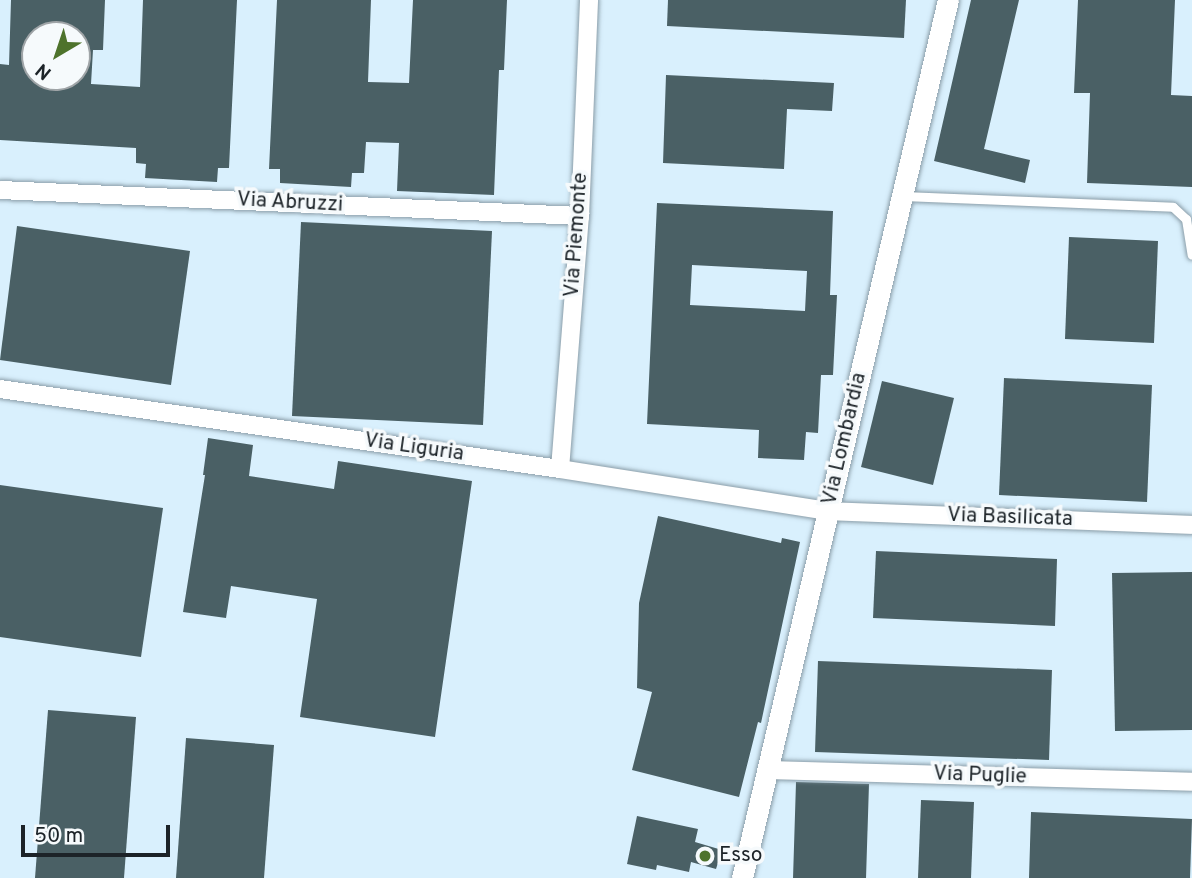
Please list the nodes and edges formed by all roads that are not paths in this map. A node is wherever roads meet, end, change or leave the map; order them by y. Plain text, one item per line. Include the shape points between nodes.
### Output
1 (589, 0) edge
2 (948, 0) edge
3 (0, 190) edge
4 (901, 195) junction
5 (580, 216) junction
6 (1192, 255) edge
7 (0, 389) edge
8 (560, 469) junction
9 (828, 511) junction
10 (1192, 525) edge
11 (768, 770) junction
12 (1192, 782) edge
13 (742, 878) edge

1 - 5 street, Via Piemonte
2 - 4 street, Via Lombardia
3 - 5 street, Via Abruzzi
4 - 6 lane via 1172,207 1185,219
4 - 9 street, Via Lombardia
5 - 8 street, Via Piemonte
7 - 8 street, Via Liguria
8 - 9 street, Via Liguria
9 - 10 street, Via Basilicata
9 - 11 street, Via Lombardia
11 - 12 street, Via Puglie
11 - 13 street, Via Lombardia

